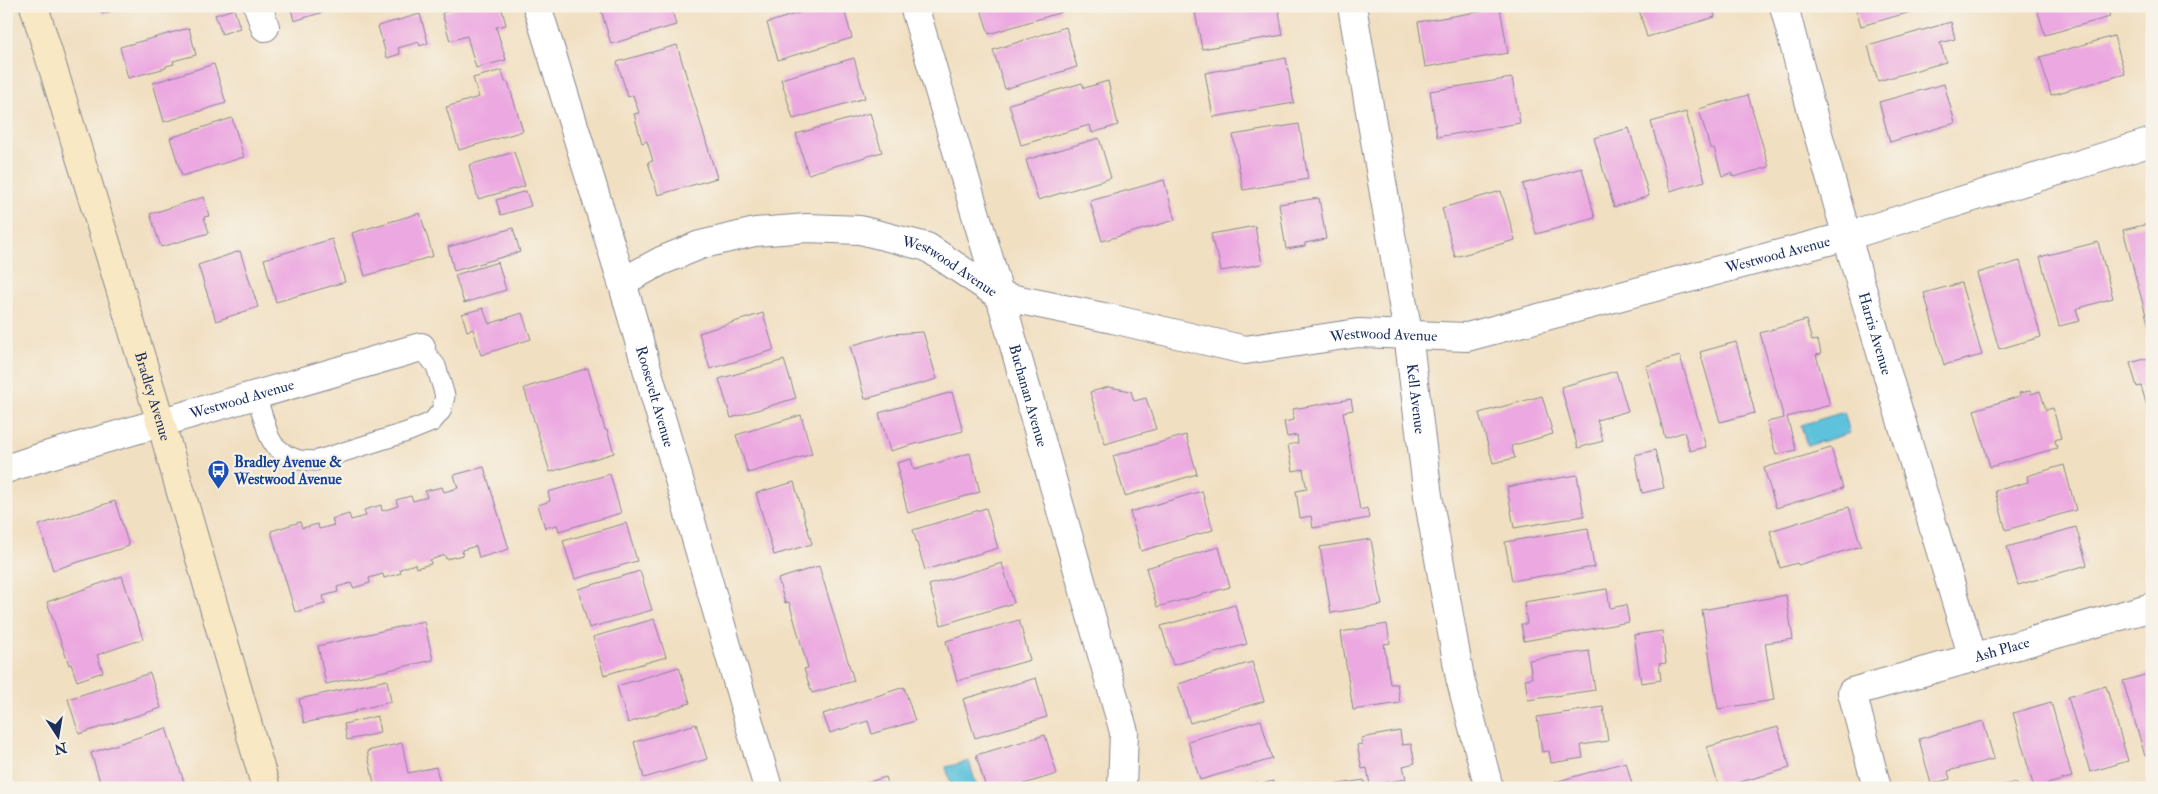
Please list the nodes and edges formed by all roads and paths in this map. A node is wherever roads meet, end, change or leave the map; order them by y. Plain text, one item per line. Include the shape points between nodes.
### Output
1 (34, 6) edge
2 (537, 6) edge
3 (914, 6) edge
4 (1352, 6) edge
5 (1784, 6) edge
6 (2152, 142) edge
7 (1847, 236) junction
8 (622, 282) junction
9 (1000, 296) junction
10 (1408, 334) junction
11 (421, 347) joint
12 (256, 395) junction
13 (160, 423) junction
14 (6, 469) edge
15 (2152, 607) edge
16 (1973, 658) junction
17 (266, 788) edge
18 (768, 788) edge
19 (1122, 788) edge
20 (1489, 788) edge
21 (1877, 788) edge

1 - 13 street, Bradley Avenue
2 - 8 street, Roosevelt Avenue
3 - 9 street, Buchanan Avenue
4 - 10 street, Kell Avenue
5 - 7 street, Harris Avenue
6 - 7 street, Westwood Avenue
7 - 10 street, Westwood Avenue via 1467,337
7 - 16 street, Harris Avenue
8 - 9 street, Westwood Avenue via 661,261 700,246 755,232 807,228 860,230 927,247
8 - 18 street, Roosevelt Avenue
9 - 10 street, Westwood Avenue via 1245,350 1358,333
9 - 19 street, Buchanan Avenue via 1124,732
10 - 20 street, Kell Avenue via 1431,515 1460,678
11 - 12 street, Westwood Avenue
11 - 12 lane via 436,366 445,396 441,411 432,422 315,460 299,460 274,445
12 - 13 street, Westwood Avenue
13 - 14 street, Westwood Avenue
13 - 17 street, Bradley Avenue
15 - 16 street, Ash Place
16 - 21 street, Ash Place via 1852,692

